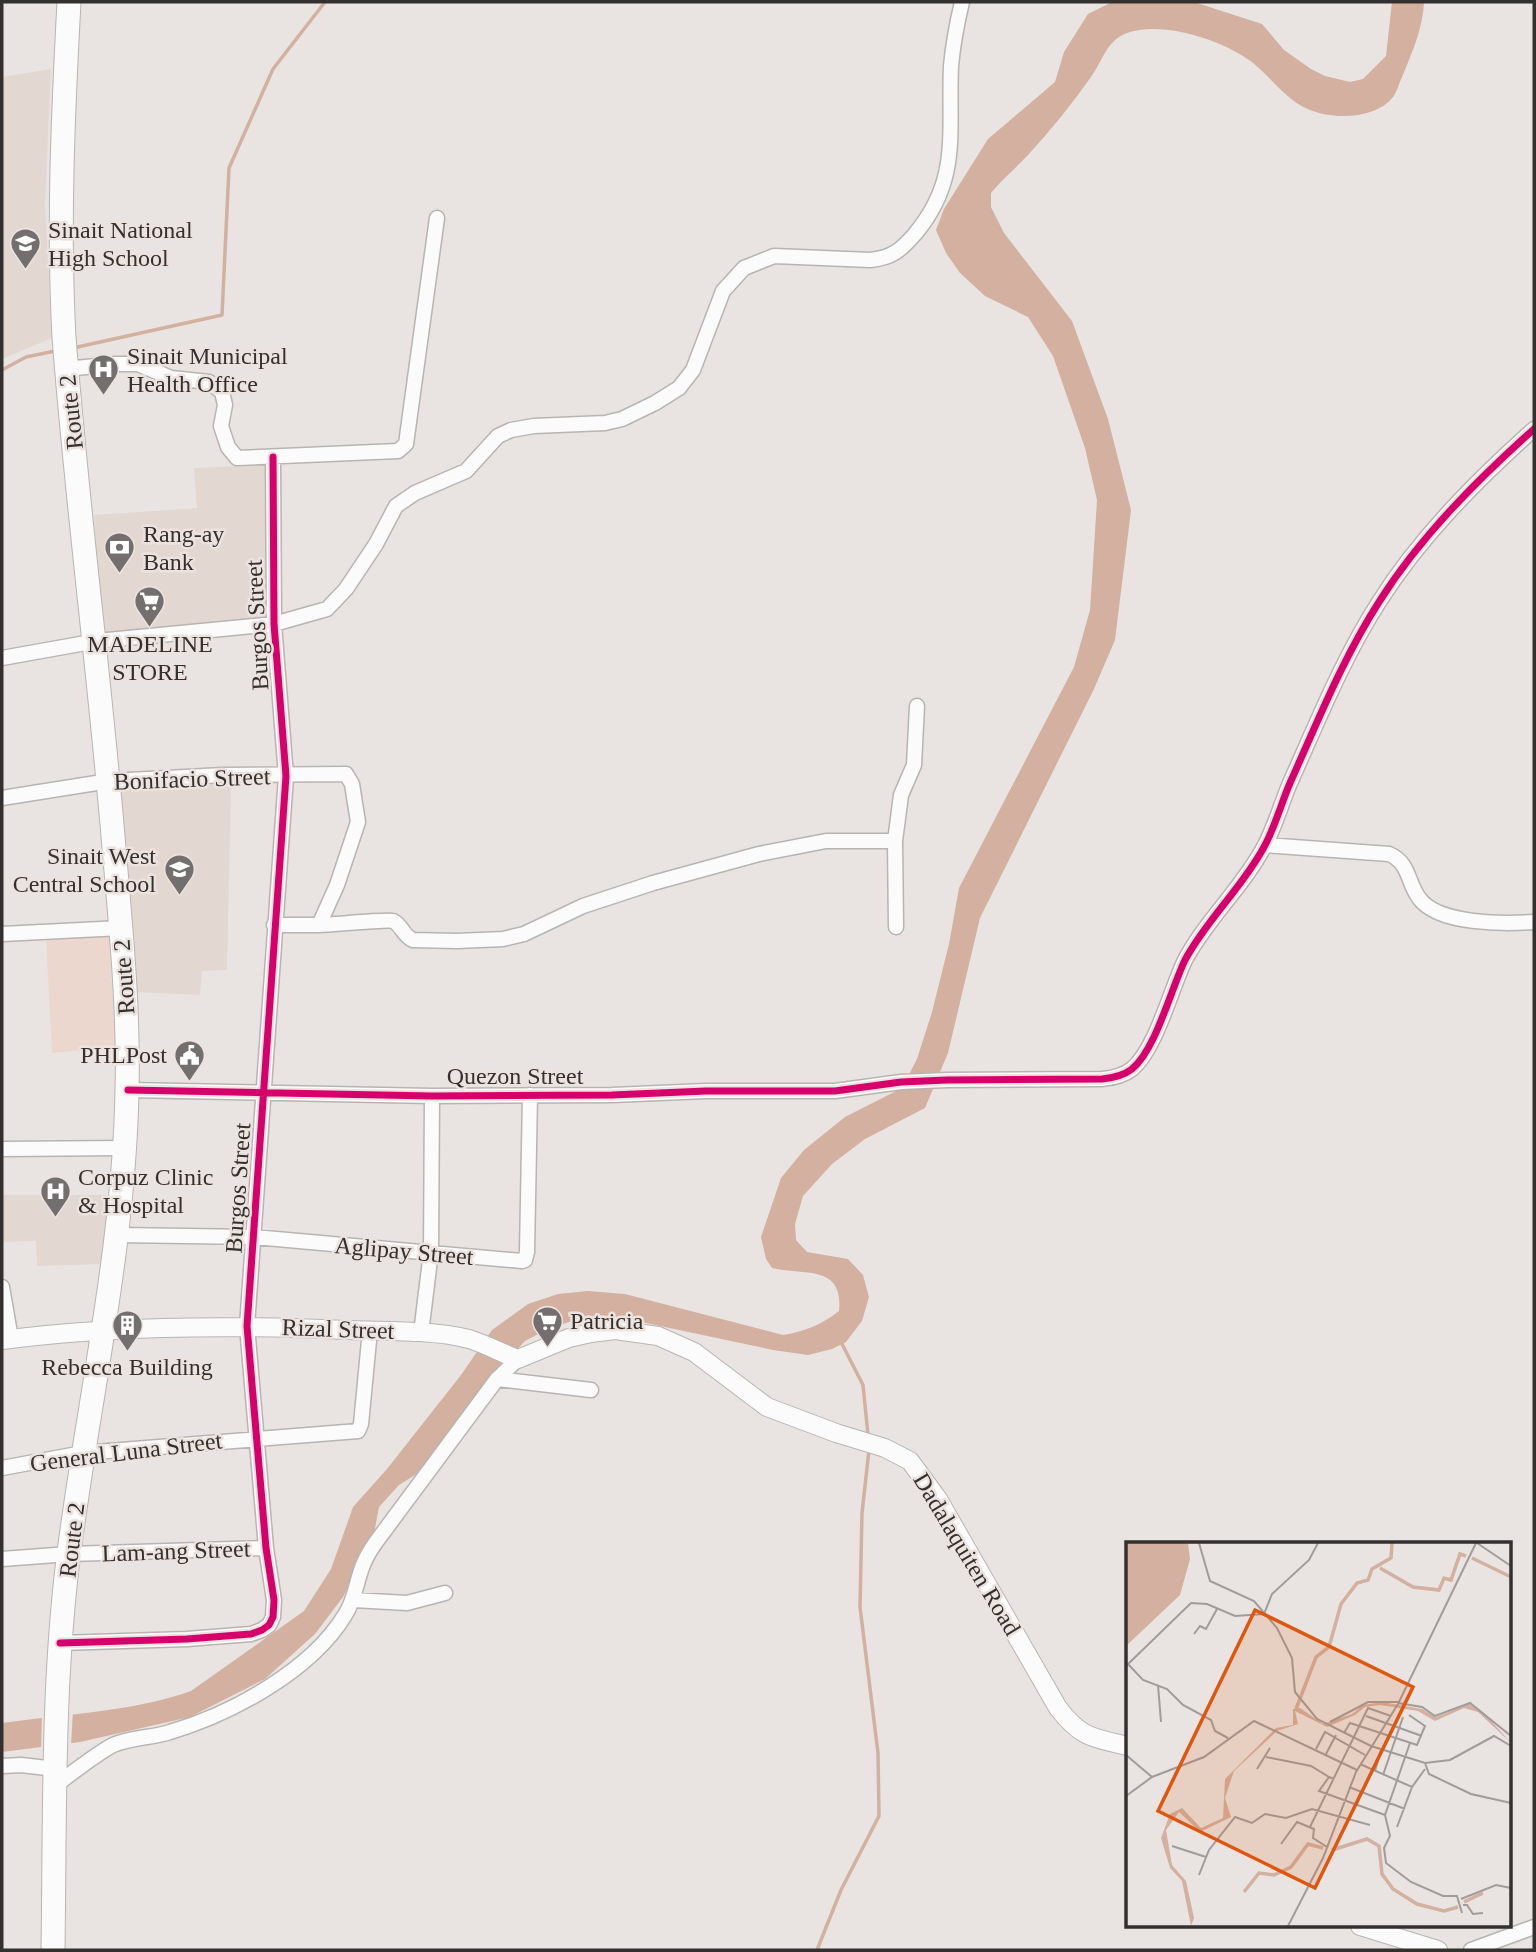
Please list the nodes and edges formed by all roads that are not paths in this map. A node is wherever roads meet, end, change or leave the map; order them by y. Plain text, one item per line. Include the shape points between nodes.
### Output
1 (69, 2) edge
2 (962, 2) edge
3 (437, 218) dead end
4 (66, 367) junction
5 (1534, 429) edge
6 (273, 457) junction
7 (274, 624) junction
8 (94, 641) junction
9 (2, 658) edge
10 (916, 706) dead end
11 (286, 776) junction
12 (108, 781) junction
13 (2, 798) edge
14 (895, 841) junction
15 (1265, 845) junction
16 (1534, 922) edge
17 (274, 925) junction
18 (319, 925) junction
19 (896, 927) dead end
20 (121, 928) junction
21 (2, 934) edge
22 (128, 1090) junction
23 (265, 1093) junction
24 (530, 1095) junction
25 (432, 1096) junction
26 (126, 1148) junction
27 (2, 1149) edge
28 (118, 1235) junction
29 (254, 1237) junction
30 (432, 1252) junction
31 (2, 1287) edge
32 (247, 1326) junction
33 (370, 1330) junction
34 (104, 1332) junction
35 (421, 1333) junction
36 (6, 1339) edge
37 (511, 1356) junction
38 (497, 1379) junction
39 (591, 1390) dead end
40 (257, 1438) junction
41 (83, 1453) junction
42 (2, 1468) edge
43 (266, 1548) junction
44 (69, 1554) junction
45 (2, 1559) edge
46 (446, 1593) dead end
47 (353, 1600) junction
48 (60, 1643) junction
49 (1126, 1746) edge
50 (2, 1766) edge
51 (56, 1772) junction
52 (1363, 1927) edge
53 (1534, 1927) edge
54 (53, 1950) edge
55 (1438, 1950) edge
56 (1471, 1950) edge

1 - 4 highway, Route 2 via 60,201
2 - 7 street via 951,66 951,148 944,186 927,220 902,250 870,260 774,256 744,268 723,291 692,370 679,388 638,412 605,423 534,426 503,433 467,471 396,506 376,544 331,607
3 - 6 street via 403,449
4 - 6 street via 138,364 171,378 209,382 222,392 221,426 237,458
4 - 8 highway, Route 2
5 - 15 street, Quezon Street via 1436,529 1379,603 1329,699
6 - 7 street, Burgos Street
7 - 8 street
7 - 11 street, Burgos Street
8 - 9 street
8 - 12 highway, Route 2
10 - 14 street via 914,765 901,795
11 - 12 street, Bonifacio Street
11 - 17 street, Burgos Street
11 - 18 street, Bonifacio Street via 344,773 352,784 357,827
12 - 13 street, Bonifacio Street
12 - 20 highway, Route 2
14 - 18 street via 826,841 759,854 583,906 503,939 413,940 396,923 384,920
14 - 19 street
15 - 16 street via 1390,854 1402,862 1420,900 1431,909 1487,923
15 - 24 street, Quezon Street via 1192,948 1145,1051 1134,1067 1115,1077 947,1080 835,1091
17 - 18 street
17 - 23 street, Burgos Street
20 - 21 street
20 - 22 highway, Route 2
22 - 23 street, Quezon Street
22 - 26 highway, Route 2
23 - 25 street, Quezon Street
23 - 29 street, Burgos Street
24 - 25 street, Quezon Street
24 - 30 street, Aglipay Street via 525,1259
25 - 30 street
26 - 27 street
26 - 28 highway, Route 2
28 - 29 street, Aglipay Street
28 - 34 highway, Route 2
29 - 30 street, Aglipay Street
29 - 32 street, Burgos Street
30 - 35 street
31 - 36 street
32 - 33 street, Rizal Street
32 - 34 street, Rizal Street
32 - 40 street, Burgos Street
33 - 35 street, Rizal Street
33 - 40 street, General Luna Street via 360,1430
34 - 36 street, Rizal Street
34 - 41 highway, Route 2
35 - 37 street, Rizal Street via 468,1339
37 - 38 street
37 - 49 street, Dadalaquiten Road via 591,1333 625,1330 658,1336 694,1352 767,1407 910,1461 938,1499 1058,1708 1088,1737
38 - 39 street
38 - 47 street via 376,1542 363,1564
40 - 41 street, General Luna Street
40 - 43 street, Burgos Street
41 - 42 street, General Luna Street
41 - 44 highway, Route 2
43 - 44 street, Lam-ang Street
43 - 48 street, Burgos Street via 274,1609 269,1625 262,1630 187,1639
44 - 45 street, Lam-ang Street
44 - 48 highway, Route 2
46 - 47 street via 407,1603
47 - 51 street via 317,1650 288,1675 246,1700 192,1725 112,1746
48 - 51 highway, Route 2
50 - 51 street
51 - 54 highway, Route 2
52 - 55 street
53 - 56 street

